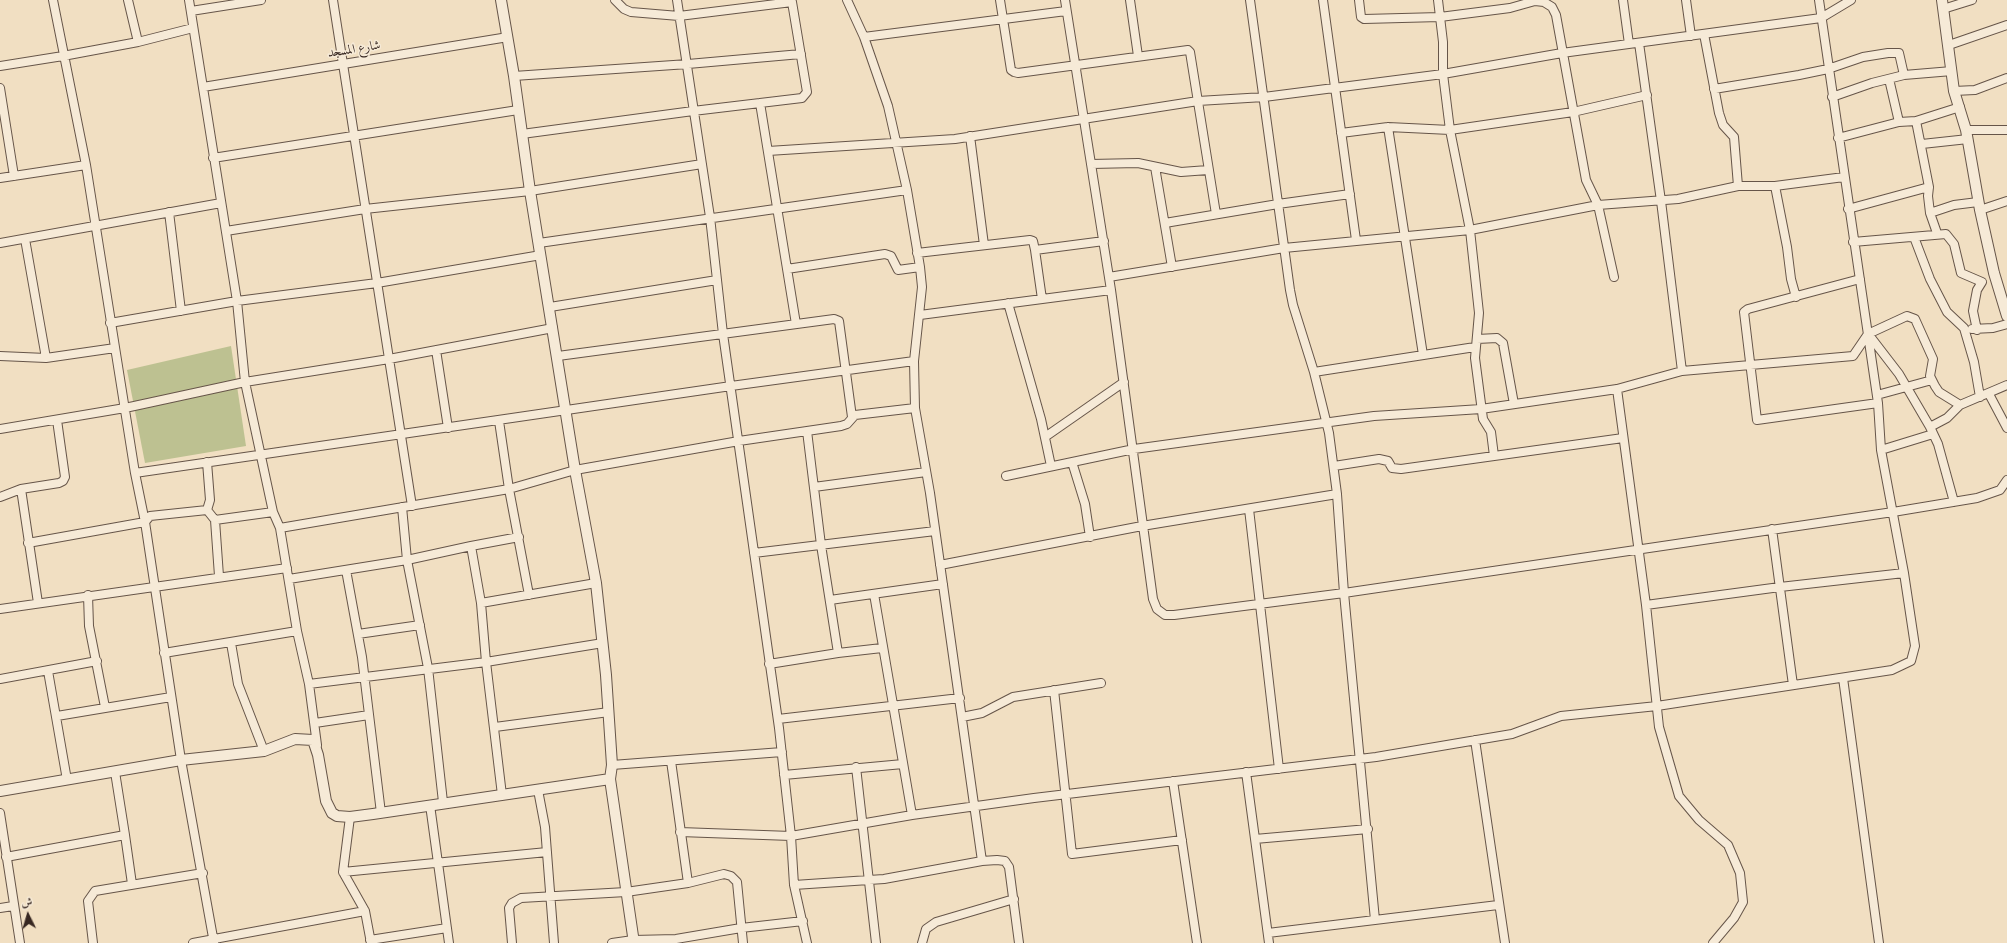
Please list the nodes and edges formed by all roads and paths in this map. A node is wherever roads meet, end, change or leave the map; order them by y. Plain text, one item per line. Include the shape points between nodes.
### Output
1 (53, 0) edge
2 (128, 0) edge
3 (189, 0) edge
4 (261, 0) edge
5 (333, 0) edge
6 (501, 0) edge
7 (614, 0) edge
8 (677, 0) edge
9 (847, 0) edge
10 (1000, 0) edge
11 (1065, 0) edge
12 (1130, 0) edge
13 (1250, 0) edge
14 (1323, 0) edge
15 (1359, 0) edge
16 (1438, 0) edge
17 (1623, 0) edge
18 (1686, 0) edge
19 (1819, 0) edge
20 (1851, 0) edge
21 (1972, 0) edge
22 (748, 4) edge
23 (1509, 4) edge
24 (1943, 5) edge
25 (191, 11) junction
26 (1066, 11) junction
27 (679, 16) junction
28 (1440, 17) junction
29 (1821, 18) junction
30 (1003, 19) junction
31 (2007, 25) edge
32 (193, 28) junction
33 (1704, 34) junction
34 (864, 36) junction
35 (1691, 36) junction
36 (508, 37) junction
37 (138, 42) junction
38 (1639, 43) junction
39 (1629, 44) junction
40 (1949, 45) junction
41 (801, 54) junction
42 (1562, 54) junction
43 (63, 56) junction
44 (1138, 56) junction
45 (343, 63) junction
46 (688, 64) junction
47 (1074, 65) junction
48 (0, 66) edge
49 (1828, 69) junction
50 (1952, 71) junction
51 (1443, 74) junction
52 (1904, 75) junction
53 (514, 76) junction
54 (2007, 78) edge
55 (1889, 79) junction
56 (203, 87) junction
57 (0, 88) edge
58 (1334, 88) junction
59 (1714, 89) junction
60 (1954, 91) junction
61 (1647, 95) junction
62 (1264, 97) junction
63 (1832, 97) junction
64 (1198, 101) junction
65 (760, 103) junction
66 (1960, 107) junction
67 (518, 110) junction
68 (693, 111) junction
69 (1573, 112) junction
70 (1084, 118) junction
71 (1916, 120) junction
72 (1899, 122) junction
73 (1388, 127) junction
74 (1450, 130) junction
75 (2007, 130) edge
76 (3, 131) edge
77 (1341, 133) junction
78 (522, 134) junction
79 (1967, 135) junction
80 (353, 136) junction
81 (970, 136) junction
82 (1838, 138) junction
83 (897, 141) junction
84 (1922, 144) junction
85 (768, 151) junction
86 (213, 158) junction
87 (702, 164) junction
88 (1091, 164) junction
89 (86, 165) junction
90 (1155, 167) junction
91 (1208, 170) junction
92 (14, 176) junction
93 (1844, 177) junction
94 (0, 178) edge
95 (1738, 186) junction
96 (1775, 186) junction
97 (1929, 187) junction
98 (908, 190) junction
99 (530, 191) junction
100 (1350, 194) junction
101 (1661, 201) junction
102 (2007, 201) edge
103 (221, 203) junction
104 (1278, 204) junction
105 (1598, 205) junction
106 (1979, 206) junction
107 (777, 208) junction
108 (365, 209) junction
109 (1848, 209) junction
110 (170, 212) junction
111 (1930, 213) junction
112 (1216, 214) junction
113 (710, 217) junction
114 (1165, 223) junction
115 (95, 226) junction
116 (1470, 230) junction
117 (226, 232) junction
118 (1937, 233) junction
119 (1406, 237) junction
120 (1914, 237) junction
121 (24, 239) junction
122 (1356, 240) junction
123 (1104, 241) junction
124 (1853, 242) junction
125 (0, 243) edge
126 (539, 243) junction
127 (984, 245) junction
128 (1284, 248) junction
129 (1035, 250) junction
130 (917, 253) junction
131 (541, 255) junction
132 (1172, 267) junction
133 (920, 268) junction
134 (787, 269) junction
135 (1109, 277) junction
136 (1614, 277) dead end
137 (1995, 278) junction
138 (1860, 279) junction
139 (717, 280) junction
140 (1982, 282) junction
141 (377, 283) junction
142 (1111, 290) junction
143 (1796, 298) junction
144 (1042, 299) junction
145 (237, 301) junction
146 (1008, 303) junction
147 (550, 307) junction
148 (181, 311) junction
149 (2006, 311) edge
150 (920, 315) junction
151 (110, 323) junction
152 (796, 324) junction
153 (2007, 324) edge
154 (553, 328) junction
155 (1964, 328) junction
156 (1977, 330) junction
157 (723, 334) junction
158 (1868, 334) junction
159 (1477, 339) junction
160 (115, 348) junction
161 (1474, 348) junction
162 (436, 350) junction
163 (1423, 355) junction
164 (0, 356) edge
165 (558, 356) junction
166 (46, 358) junction
167 (389, 359) junction
168 (914, 361) junction
169 (1749, 364) junction
170 (846, 371) junction
171 (1682, 371) junction
172 (1314, 372) junction
173 (1932, 380) junction
174 (245, 382) junction
175 (1124, 382) junction
176 (2007, 385) edge
177 (731, 386) junction
178 (1907, 387) junction
179 (1617, 389) junction
180 (1989, 394) junction
181 (1980, 397) junction
182 (1877, 399) junction
183 (1514, 404) junction
184 (1960, 405) junction
185 (125, 408) junction
186 (915, 408) junction
187 (566, 409) junction
188 (1481, 409) junction
189 (852, 417) junction
190 (57, 420) junction
191 (499, 421) junction
192 (1328, 423) junction
193 (2007, 427) edge
194 (448, 428) junction
195 (0, 429) edge
196 (807, 431) junction
197 (1932, 431) junction
198 (401, 435) junction
199 (1045, 437) junction
200 (1623, 438) junction
201 (739, 441) junction
202 (1134, 449) junction
203 (1881, 450) junction
204 (260, 453) junction
205 (1494, 456) junction
206 (207, 462) junction
207 (1072, 462) junction
208 (1051, 466) junction
209 (1334, 466) junction
210 (575, 470) junction
211 (135, 472) junction
212 (926, 472) junction
213 (1006, 476) dead end
214 (2007, 480) edge
215 (814, 487) junction
216 (509, 489) junction
217 (20, 490) junction
218 (1337, 494) junction
219 (0, 496) edge
220 (1954, 502) junction
221 (412, 506) junction
222 (402, 507) junction
223 (1249, 508) junction
224 (207, 510) junction
225 (273, 512) junction
226 (1893, 512) junction
227 (215, 520) junction
228 (145, 522) junction
229 (1142, 526) junction
230 (280, 528) junction
231 (1772, 529) junction
232 (935, 531) junction
233 (519, 537) junction
234 (1090, 537) junction
235 (28, 543) junction
236 (822, 545) junction
237 (471, 546) junction
238 (1638, 549) junction
239 (754, 553) junction
240 (407, 560) junction
241 (940, 565) junction
242 (286, 568) junction
243 (346, 570) junction
244 (1904, 573) junction
245 (219, 576) junction
246 (289, 579) junction
247 (596, 583) junction
248 (942, 584) junction
249 (156, 587) junction
250 (1780, 587) junction
251 (1344, 593) junction
252 (874, 594) junction
253 (88, 595) junction
254 (529, 595) junction
255 (830, 600) junction
256 (38, 603) junction
257 (481, 603) junction
258 (1260, 604) junction
259 (1646, 605) junction
260 (0, 609) edge
261 (420, 625) junction
262 (297, 631) junction
263 (358, 634) junction
264 (231, 642) junction
265 (603, 643) junction
266 (882, 648) junction
267 (164, 653) junction
268 (838, 653) junction
269 (97, 660) junction
270 (486, 662) junction
271 (769, 664) junction
272 (428, 668) junction
273 (48, 671) junction
274 (364, 677) junction
275 (1843, 678) junction
276 (0, 679) edge
277 (1101, 683) dead end
278 (309, 684) junction
279 (1793, 685) junction
280 (1054, 690) junction
281 (171, 697) junction
282 (960, 698) junction
283 (893, 706) junction
284 (1657, 706) junction
285 (105, 708) junction
286 (609, 712) junction
287 (57, 716) junction
288 (369, 716) junction
289 (962, 717) junction
290 (778, 719) junction
291 (315, 723) junction
292 (495, 727) junction
293 (1475, 740) junction
294 (264, 750) junction
295 (782, 752) junction
296 (318, 755) junction
297 (1360, 759) junction
298 (181, 760) junction
299 (671, 761) junction
300 (903, 764) junction
301 (612, 765) junction
302 (856, 767) junction
303 (1279, 768) junction
304 (115, 772) junction
305 (1246, 772) junction
306 (784, 775) junction
307 (610, 779) junction
308 (67, 780) junction
309 (1174, 781) junction
310 (538, 790) junction
311 (0, 791) edge
312 (1067, 794) junction
313 (502, 795) junction
314 (443, 802) junction
315 (430, 804) junction
316 (975, 806) junction
317 (0, 813) edge
318 (381, 813) junction
319 (912, 815) junction
320 (350, 817) junction
321 (862, 824) junction
322 (1368, 829) junction
323 (680, 832) junction
324 (125, 835) junction
325 (790, 836) junction
326 (1255, 839) junction
327 (1182, 840) junction
328 (547, 852) junction
329 (6, 857) junction
330 (982, 861) junction
331 (439, 862) junction
332 (343, 872) junction
333 (203, 873) junction
334 (869, 879) junction
335 (688, 883) junction
336 (132, 884) junction
337 (794, 886) junction
338 (626, 892) junction
339 (550, 896) junction
340 (1014, 898) junction
341 (1498, 905) junction
342 (13, 906) junction
343 (0, 908) edge
344 (365, 911) junction
345 (1375, 920) junction
346 (803, 921) junction
347 (447, 928) junction
348 (741, 928) junction
349 (1268, 933) junction
350 (214, 941) edge
351 (676, 941) edge
352 (370, 942) edge
353 (633, 942) edge
354 (20, 943) edge
355 (94, 943) edge
356 (194, 943) edge
357 (450, 943) edge
358 (512, 943) edge
359 (554, 943) edge
360 (612, 943) edge
361 (743, 943) edge
362 (806, 943) edge
363 (876, 943) edge
364 (922, 943) edge
365 (1019, 943) edge
366 (1197, 943) edge
367 (1269, 943) edge
368 (1505, 943) edge
369 (1713, 943) edge
370 (1879, 943) edge

1 - 43 street
2 - 37 street
3 - 25 street
4 - 25 street
5 - 45 street
6 - 36 street
7 - 27 street via 631,12
8 - 27 street
9 - 34 street
10 - 30 street
11 - 26 street
12 - 44 street
13 - 62 street
14 - 58 street
15 - 28 street via 1363,18
16 - 28 street
17 - 39 street
18 - 35 street
19 - 29 street
20 - 29 street
21 - 24 street
22 - 27 street
22 - 41 street via 792,2
23 - 28 street
23 - 42 street via 1539,1 1552,7 1556,15
24 - 40 street
25 - 32 street
26 - 30 street
26 - 47 street
27 - 46 street
28 - 51 street
29 - 33 street
29 - 49 street
30 - 34 street
30 - 47 street via 1011,70 1014,72
31 - 40 street
32 - 37 street
32 - 56 street
33 - 35 street
33 - 59 street
34 - 83 street
35 - 38 street
36 - 45 street, شارع المسجد
36 - 53 street
37 - 43 street
38 - 39 street
38 - 61 street
39 - 42 street
40 - 50 street
41 - 46 street
41 - 65 street via 807,92 805,97
42 - 51 street
42 - 69 street
43 - 48 street
43 - 89 street
44 - 47 street
44 - 64 street via 1188,50
45 - 56 street, شارع المسجد
45 - 80 street
46 - 53 street
46 - 68 street
47 - 70 street
49 - 52 street via 1863,57 1899,53
49 - 59 street
49 - 63 street
50 - 52 street
50 - 60 street
51 - 58 street
51 - 74 street
52 - 55 street
53 - 67 street
54 - 60 street via 1975,90
55 - 63 street
55 - 72 street
56 - 86 street
57 - 76 street
58 - 62 street
58 - 77 street
59 - 95 street via 1721,121 1734,137
60 - 66 street
61 - 69 street
61 - 101 street
62 - 64 street
62 - 104 street
63 - 82 street
64 - 70 street
64 - 91 street
65 - 68 street
65 - 85 street
66 - 71 street
66 - 79 street
67 - 78 street
67 - 80 street
68 - 78 street
68 - 87 street
69 - 74 street
69 - 105 street via 1586,180
70 - 81 street
70 - 88 street
71 - 72 street
71 - 84 street
72 - 82 street
73 - 74 street
73 - 77 street
73 - 119 street
74 - 116 street
75 - 79 street
76 - 92 street
77 - 100 street
78 - 99 street
79 - 84 street
79 - 106 street
80 - 86 street
80 - 108 street
81 - 83 street
81 - 127 street
82 - 93 street
83 - 85 street
83 - 98 street
84 - 97 street
85 - 107 street
86 - 103 street
87 - 99 street
87 - 113 street
88 - 90 street via 1130,163
88 - 123 street
89 - 92 street
89 - 115 street
90 - 91 street via 1181,172
90 - 114 street
91 - 112 street
92 - 94 street
93 - 96 street
93 - 109 street
95 - 96 street
95 - 101 street
96 - 143 street via 1787,246 1790,279
97 - 109 street
97 - 111 street
98 - 107 street
98 - 130 street
99 - 108 street
99 - 126 street
100 - 104 street
100 - 122 street
101 - 105 street
101 - 171 street
102 - 106 street
103 - 110 street
103 - 117 street
104 - 112 street
104 - 128 street
105 - 116 street
105 - 136 street
106 - 111 street via 1954,205
106 - 137 street
107 - 113 street
107 - 134 street
108 - 117 street
108 - 141 street
109 - 124 street
110 - 115 street
110 - 148 street
111 - 118 street
112 - 114 street
113 - 126 street
113 - 139 street
114 - 132 street
115 - 121 street
115 - 151 street
116 - 119 street
116 - 159 street via 1480,313
117 - 145 street
118 - 120 street
118 - 140 street via 1950,236 1961,273
119 - 122 street
119 - 163 street
120 - 124 street
120 - 155 street via 1930,279 1947,312
121 - 125 street
121 - 166 street
122 - 128 street
123 - 129 street
123 - 135 street
124 - 138 street
126 - 131 street
127 - 129 street via 1030,240
127 - 130 street
128 - 132 street
128 - 172 street via 1292,305
129 - 144 street
130 - 133 street
131 - 141 street
131 - 147 street
132 - 135 street
133 - 134 street via 898,270 891,256 886,254
133 - 150 street
134 - 152 street
135 - 142 street
137 - 140 street
137 - 149 street
138 - 143 street
138 - 158 street
139 - 147 street
139 - 157 street
140 - 156 street via 1973,311
141 - 145 street
141 - 167 street
142 - 144 street
142 - 175 street
143 - 169 street via 1744,312
144 - 146 street
145 - 148 street
145 - 174 street
146 - 150 street
146 - 199 street
147 - 154 street
148 - 151 street
150 - 168 street
151 - 160 street
152 - 157 street
152 - 170 street via 834,319 839,321
153 - 156 street
154 - 162 street
154 - 165 street
155 - 156 street
155 - 181 street via 1974,362
157 - 165 street
157 - 177 street
158 - 169 street via 1854,356
158 - 173 street via 1907,316 1913,317 1933,358 1930,376
158 - 178 street
158 - 182 street
159 - 161 street
159 - 183 street via 1497,338 1503,343
160 - 166 street
160 - 185 street
161 - 163 street
161 - 188 street
162 - 167 street
162 - 194 street
163 - 172 street
164 - 166 street
165 - 187 street
167 - 174 street
167 - 198 street
168 - 170 street
168 - 186 street
169 - 171 street
169 - 182 street via 1757,420
170 - 177 street
170 - 189 street
171 - 179 street
172 - 192 street
173 - 178 street
173 - 184 street via 1939,392
174 - 185 street
174 - 204 street
175 - 199 street
175 - 202 street
176 - 180 street
177 - 187 street
177 - 201 street
178 - 182 street
178 - 197 street
179 - 183 street
179 - 200 street
180 - 181 street
180 - 193 street
181 - 184 street
182 - 203 street
183 - 188 street
184 - 197 street
185 - 190 street
185 - 211 street
186 - 189 street
186 - 212 street
187 - 191 street
187 - 210 street
188 - 192 street via 1374,416
188 - 205 street via 1483,419 1491,432
189 - 196 street via 845,425
190 - 195 street
190 - 217 street via 65,477 63,481
191 - 194 street
191 - 216 street
192 - 202 street
192 - 209 street
194 - 198 street
196 - 201 street
196 - 215 street
197 - 203 street
197 - 220 street
198 - 204 street
198 - 221 street
199 - 208 street
200 - 205 street
200 - 238 street
201 - 210 street
201 - 239 street
202 - 207 street
202 - 229 street
203 - 226 street
204 - 206 street
204 - 225 street
205 - 209 street via 1401,470 1392,468 1388,461 1379,458
206 - 211 street
206 - 224 street via 210,500
207 - 208 street
207 - 234 street via 1085,504
208 - 213 street
209 - 218 street
210 - 216 street
210 - 247 street
211 - 228 street
212 - 215 street
212 - 232 street
214 - 220 street via 2000,490
215 - 236 street
216 - 221 street
216 - 233 street
217 - 219 street
217 - 235 street
218 - 223 street
218 - 251 street
220 - 226 street
221 - 222 street
222 - 230 street
222 - 240 street
223 - 229 street
223 - 258 street
224 - 227 street
224 - 228 street via 150,516
225 - 227 street
225 - 230 street
226 - 231 street
226 - 244 street
227 - 245 street
228 - 235 street
228 - 249 street
229 - 234 street
229 - 258 street via 1154,599 1157,609 1166,615
230 - 242 street
231 - 238 street
231 - 250 street
232 - 236 street
232 - 241 street
233 - 237 street
233 - 254 street
234 - 241 street
235 - 256 street
236 - 239 street
236 - 255 street
237 - 240 street
237 - 257 street
238 - 251 street
238 - 259 street
239 - 271 street
240 - 243 street
240 - 261 street
241 - 248 street
242 - 245 street
242 - 246 street
243 - 246 street
243 - 263 street
244 - 250 street
244 - 275 street via 1915,646 1911,661 1892,670
245 - 249 street
246 - 262 street
247 - 254 street
247 - 265 street
248 - 252 street
248 - 282 street
249 - 253 street
249 - 267 street
250 - 259 street
250 - 279 street
251 - 258 street
251 - 297 street
252 - 255 street
252 - 266 street
253 - 256 street
253 - 269 street via 89,626
254 - 257 street
255 - 268 street
256 - 260 street
257 - 270 street
258 - 303 street
259 - 284 street
261 - 263 street
261 - 272 street
262 - 264 street
262 - 278 street
263 - 274 street
264 - 267 street
264 - 294 street via 238,684
265 - 270 street
265 - 286 street
266 - 268 street
266 - 283 street
267 - 281 street
268 - 271 street
269 - 273 street
269 - 285 street
270 - 272 street
270 - 292 street
271 - 290 street
272 - 274 street
272 - 314 street
273 - 276 street
273 - 287 street
274 - 278 street
274 - 288 street
275 - 279 street
275 - 370 street
277 - 280 street
278 - 291 street
279 - 284 street
280 - 289 street via 1012,697 982,713
280 - 312 street
281 - 285 street
281 - 298 street
282 - 283 street
282 - 289 street
283 - 290 street
283 - 300 street
284 - 293 street via 1561,716 1512,734
284 - 369 street via 1659,727 1679,796 1700,820 1728,845 1740,873 1743,902 1734,918
285 - 287 street
286 - 292 street
286 - 301 street
287 - 308 street
288 - 291 street
288 - 318 street
289 - 316 street
290 - 295 street
291 - 296 street
292 - 313 street
293 - 297 street
293 - 341 street
294 - 296 street via 295,739 307,739 313,740
294 - 298 street
295 - 299 street
295 - 306 street
296 - 320 street via 328,807 337,816
297 - 303 street
297 - 322 street
298 - 304 street
298 - 333 street
299 - 301 street
299 - 323 street
300 - 302 street
300 - 319 street
301 - 307 street
302 - 306 street
302 - 321 street
303 - 305 street
304 - 308 street
304 - 324 street
305 - 309 street
305 - 326 street
306 - 325 street
307 - 310 street
307 - 338 street
308 - 311 street
309 - 312 street
309 - 327 street
310 - 313 street
310 - 328 street via 546,827
312 - 316 street
312 - 327 street via 1072,854
313 - 314 street
314 - 315 street
315 - 318 street
315 - 331 street
316 - 319 street
316 - 330 street
317 - 329 street
318 - 320 street
319 - 321 street
320 - 332 street
321 - 325 street
321 - 334 street
322 - 326 street
322 - 345 street
323 - 325 street
323 - 335 street
324 - 329 street
324 - 336 street
325 - 337 street
326 - 349 street
327 - 366 street
328 - 331 street
328 - 339 street
329 - 342 street
330 - 334 street via 884,879
330 - 340 street via 1005,862 1009,867
331 - 332 street
331 - 347 street
332 - 344 street
333 - 336 street
333 - 350 street
334 - 337 street
334 - 363 street
335 - 338 street
335 - 348 street via 724,874 731,876 737,882
336 - 355 street via 95,891 89,897
337 - 346 street
338 - 339 street
338 - 353 street
339 - 358 street via 521,898 512,903 508,913
339 - 359 street
340 - 364 street via 936,922 926,929
340 - 365 street
341 - 345 street
341 - 368 street
342 - 343 street
342 - 354 street
344 - 350 street
344 - 352 street
345 - 349 street
346 - 348 street
346 - 362 street
347 - 352 street
347 - 357 street
348 - 351 street
348 - 361 street
349 - 367 street
350 - 356 street
351 - 353 street
353 - 360 street

